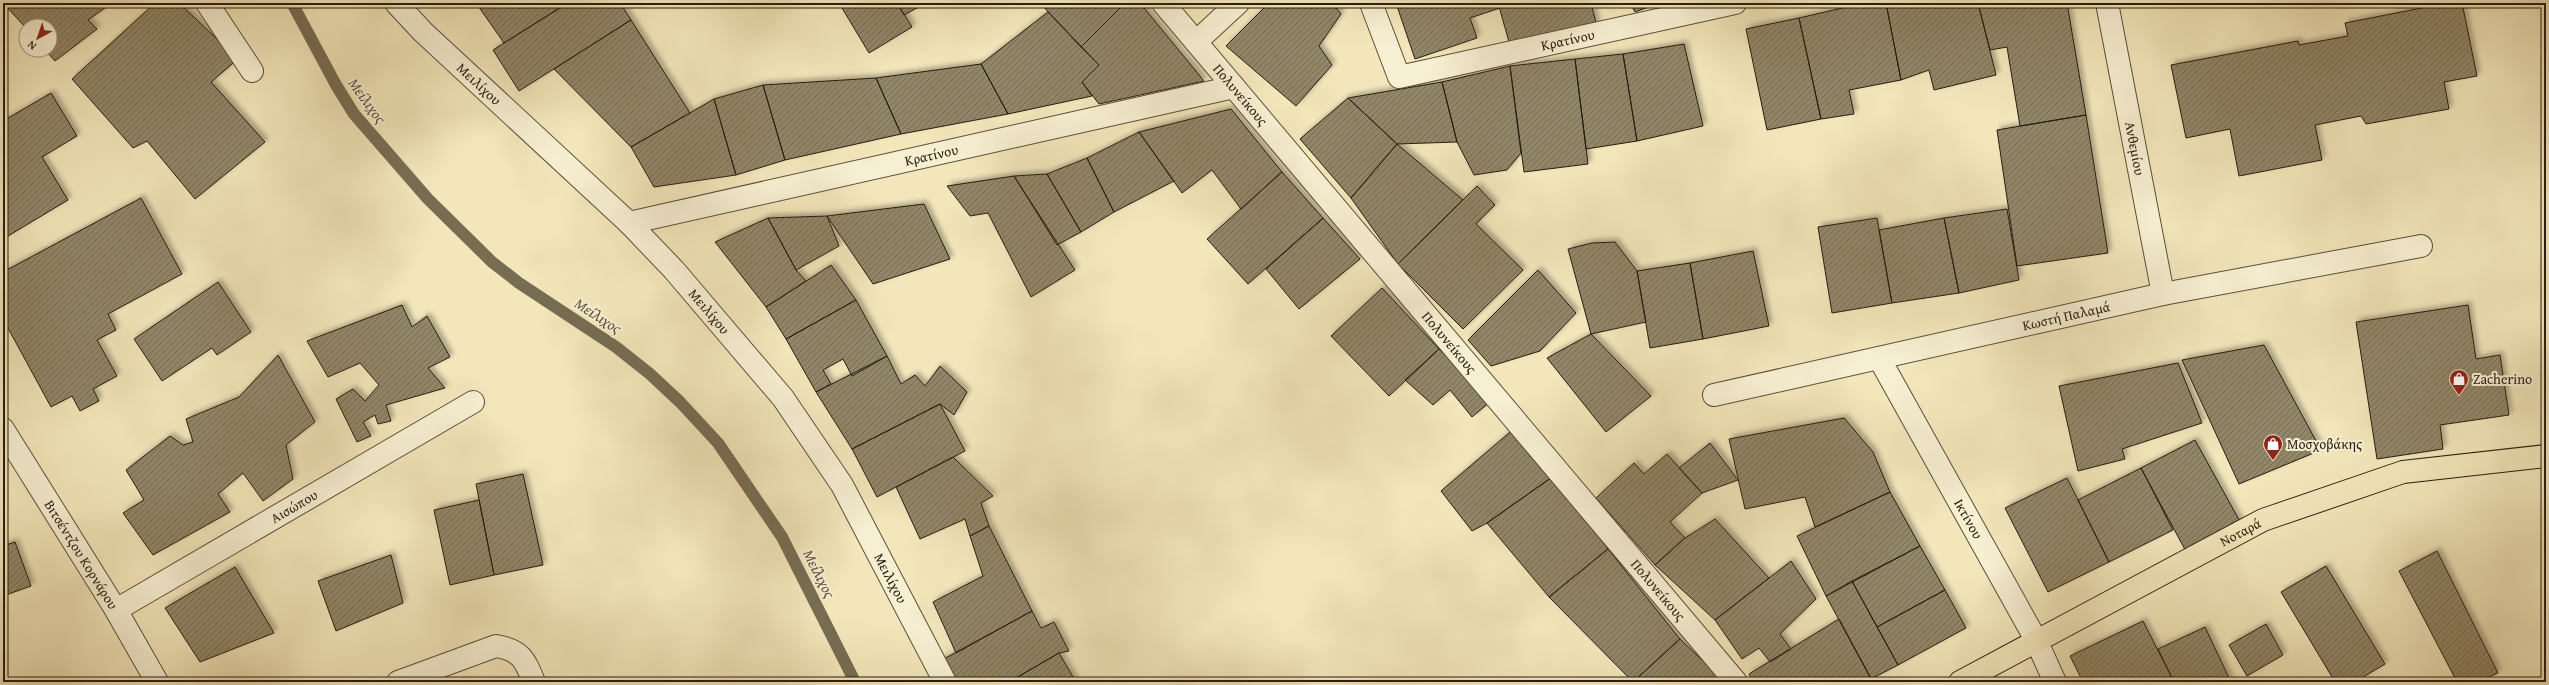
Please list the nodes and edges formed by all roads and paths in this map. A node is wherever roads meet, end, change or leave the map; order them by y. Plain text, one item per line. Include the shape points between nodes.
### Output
1 (207, 3) edge
2 (396, 3) edge
3 (1163, 3) edge
4 (1238, 3) edge
5 (1371, 3) edge
6 (2107, 3) edge
7 (1727, 4) edge
8 (1196, 42) junction
9 (252, 71) dead end
10 (1234, 87) junction
11 (629, 223) junction
12 (2421, 246) dead end
13 (2164, 294) junction
14 (1879, 358) junction
15 (1714, 395) dead end
16 (473, 402) dead end
17 (3, 428) edge
18 (2546, 456) edge
19 (116, 610) junction
20 (2036, 640) junction
21 (157, 682) edge
22 (398, 682) edge
23 (534, 682) edge
24 (945, 682) edge
25 (1736, 682) edge
26 (1960, 682) edge
27 (2055, 682) edge

1 - 9 street
2 - 11 street, Μειλίχου via 423,32
3 - 8 street, Πολυνείκους
4 - 8 street
5 - 7 street, Κρατίνου via 1400,77
6 - 13 street, Ανθεμίου
8 - 10 street, Πολυνείκους
10 - 11 street, Κρατίνου
10 - 25 street, Πολυνείκους
11 - 24 street, Μειλίχου via 674,270 773,387 807,432 842,485
12 - 13 street, Κωστή Παλαμά
13 - 14 street, Κωστή Παλαμά
14 - 15 street, Κωστή Παλαμά
14 - 20 street, Ικτίνου
16 - 19 street, Αισώπου
17 - 19 street, Βιτσέντζου Κορνάρου
18 - 20 main road, Νοταρά via 2402,472 2263,520
19 - 21 street, Βιτσέντζου Κορνάρου
20 - 26 main road, Νοταρά
20 - 27 street, Ικτίνου
22 - 23 street via 496,646 510,648 521,656

